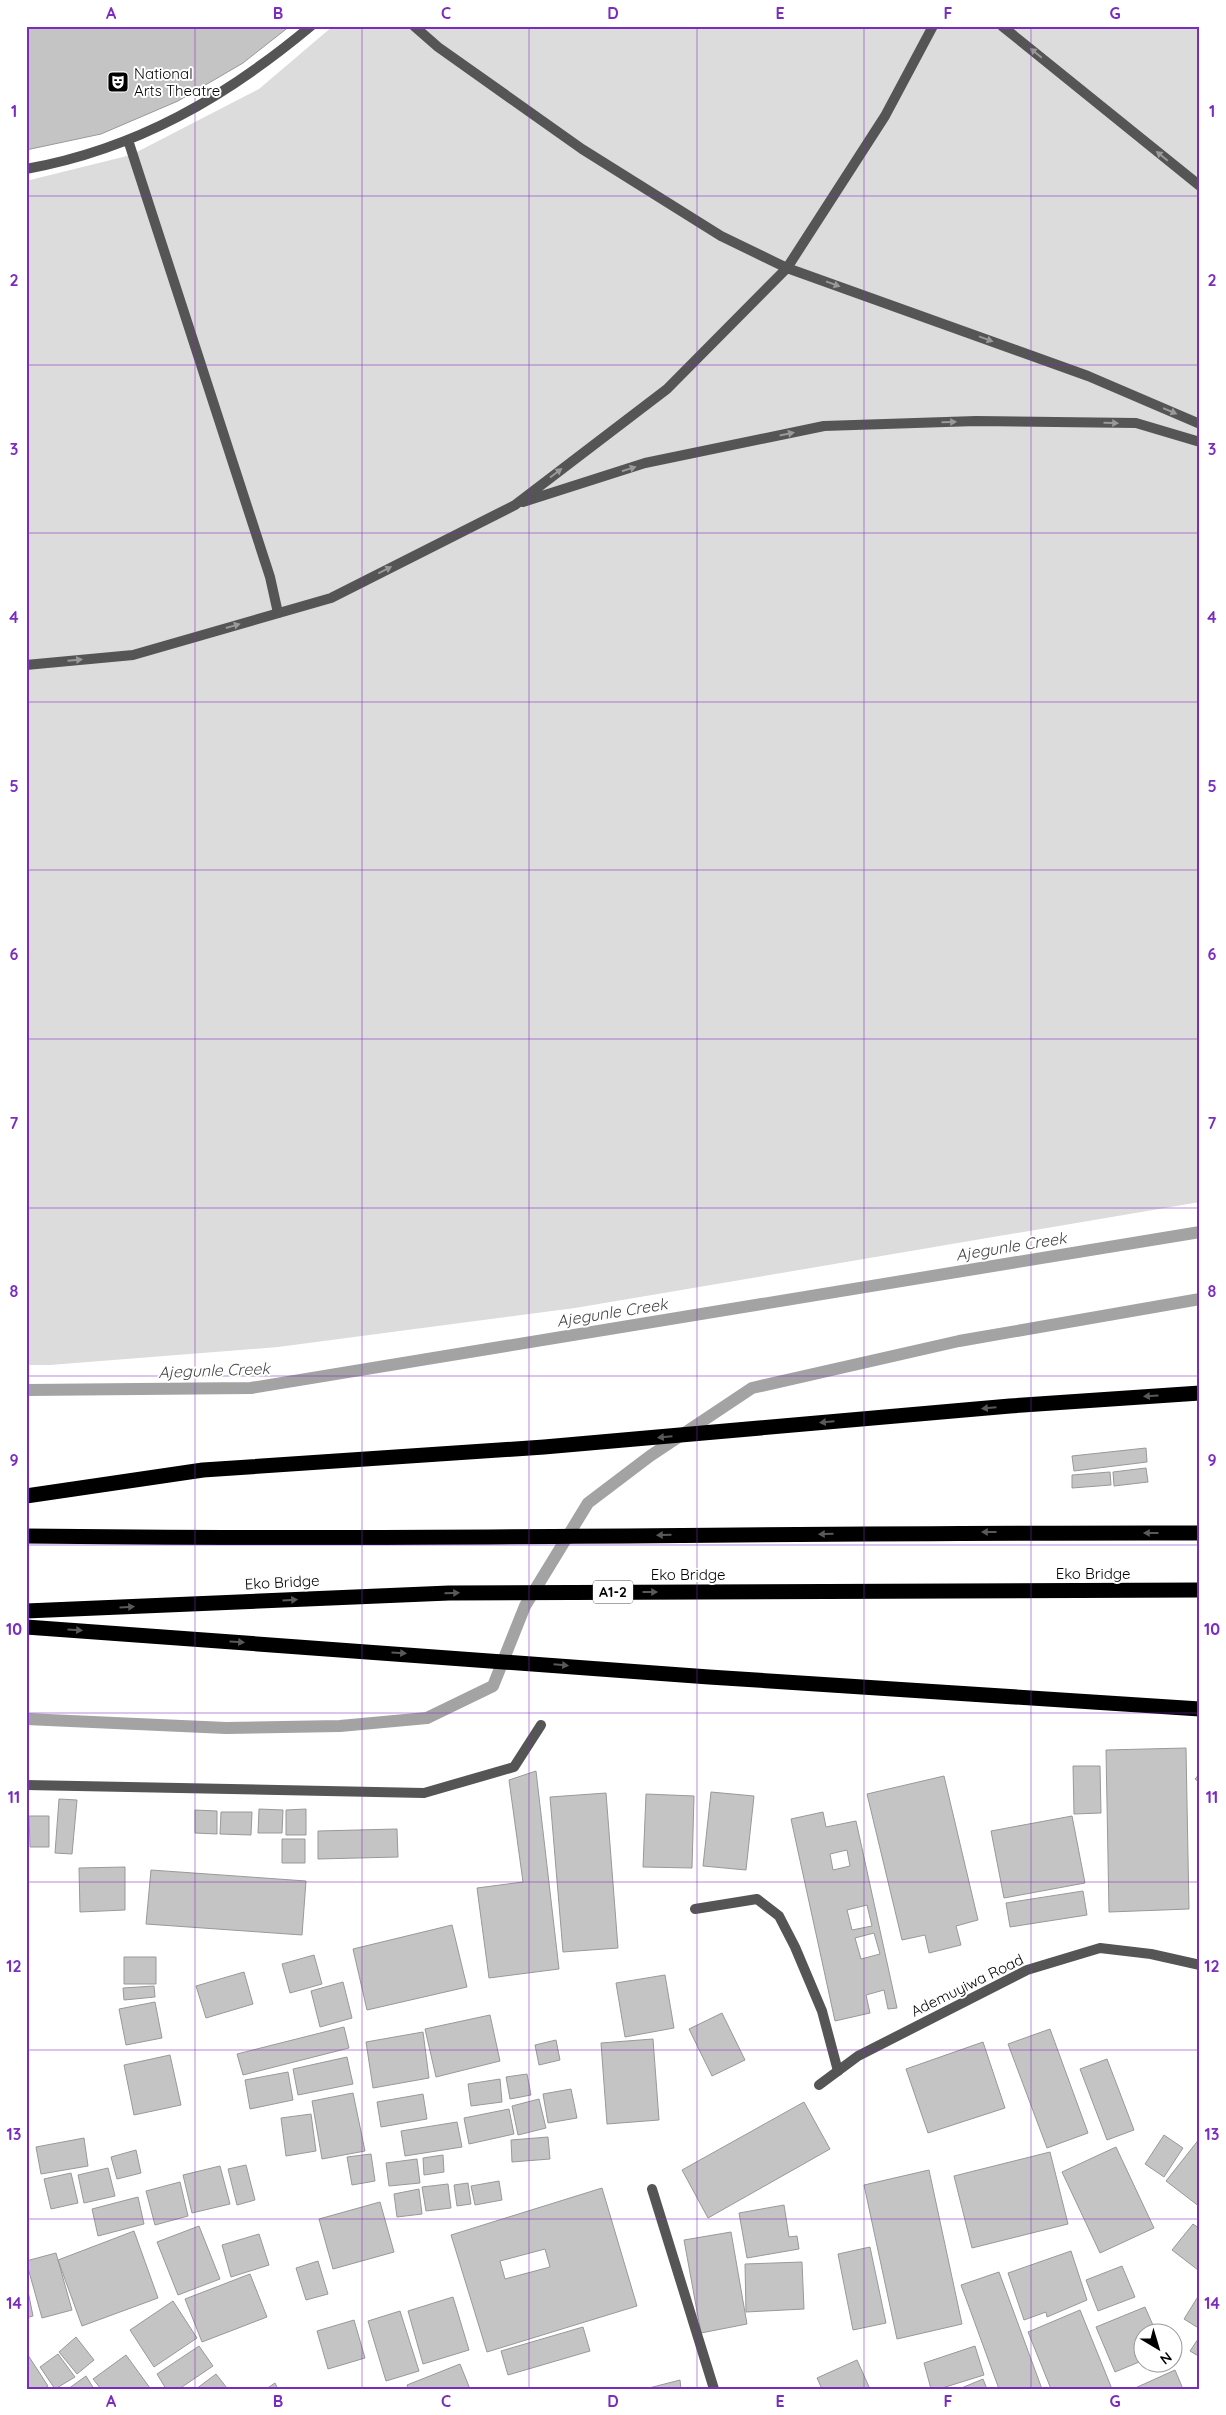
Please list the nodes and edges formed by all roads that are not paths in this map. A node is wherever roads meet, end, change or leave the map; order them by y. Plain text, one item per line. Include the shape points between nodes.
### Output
1 (311, 26) edge
2 (414, 26) edge
3 (933, 26) edge
4 (1002, 26) edge
5 (128, 140) junction
6 (26, 169) edge
7 (1200, 186) edge
8 (787, 268) junction
9 (1200, 424) edge
10 (1200, 442) edge
11 (515, 504) junction
12 (278, 613) junction
13 (26, 665) edge
14 (1200, 1393) edge
15 (26, 1496) edge
16 (1200, 1533) edge
17 (26, 1536) edge
18 (1200, 1590) edge
19 (26, 1612) edge
20 (26, 1627) edge
21 (1200, 1709) edge
22 (541, 1725) dead end
23 (26, 1784) edge
24 (695, 1909) dead end
25 (1200, 1965) edge
26 (838, 2071) junction
27 (819, 2085) dead end
28 (652, 2189) dead end
29 (714, 2389) edge

1 - 5 street via 270,61 219,95 166,124
2 - 8 street via 438,47 582,149 721,236
3 - 8 street via 885,116
7 -> 4 street
5 - 6 street
5 - 12 street via 270,577
8 -> 9 street via 1088,376
11 -> 8 street via 667,389
11 -> 10 street via 645,464 824,426 976,421 1136,423
12 -> 11 street via 331,598
13 -> 12 street via 132,655
14 -> 15 highway via 1010,1406 544,1447 203,1470
16 -> 17 highway
19 -> 18 highway, Eko Bridge / A1-2 via 448,1593
20 -> 21 highway
22 - 23 street via 514,1767 424,1793
24 - 26 street via 757,1899 779,1916 822,2011
25 - 26 street, Ademuyiwa Road via 1151,1954 1100,1948 1027,1970 858,2056
26 - 27 street, Ademuyiwa Road
28 - 29 street

